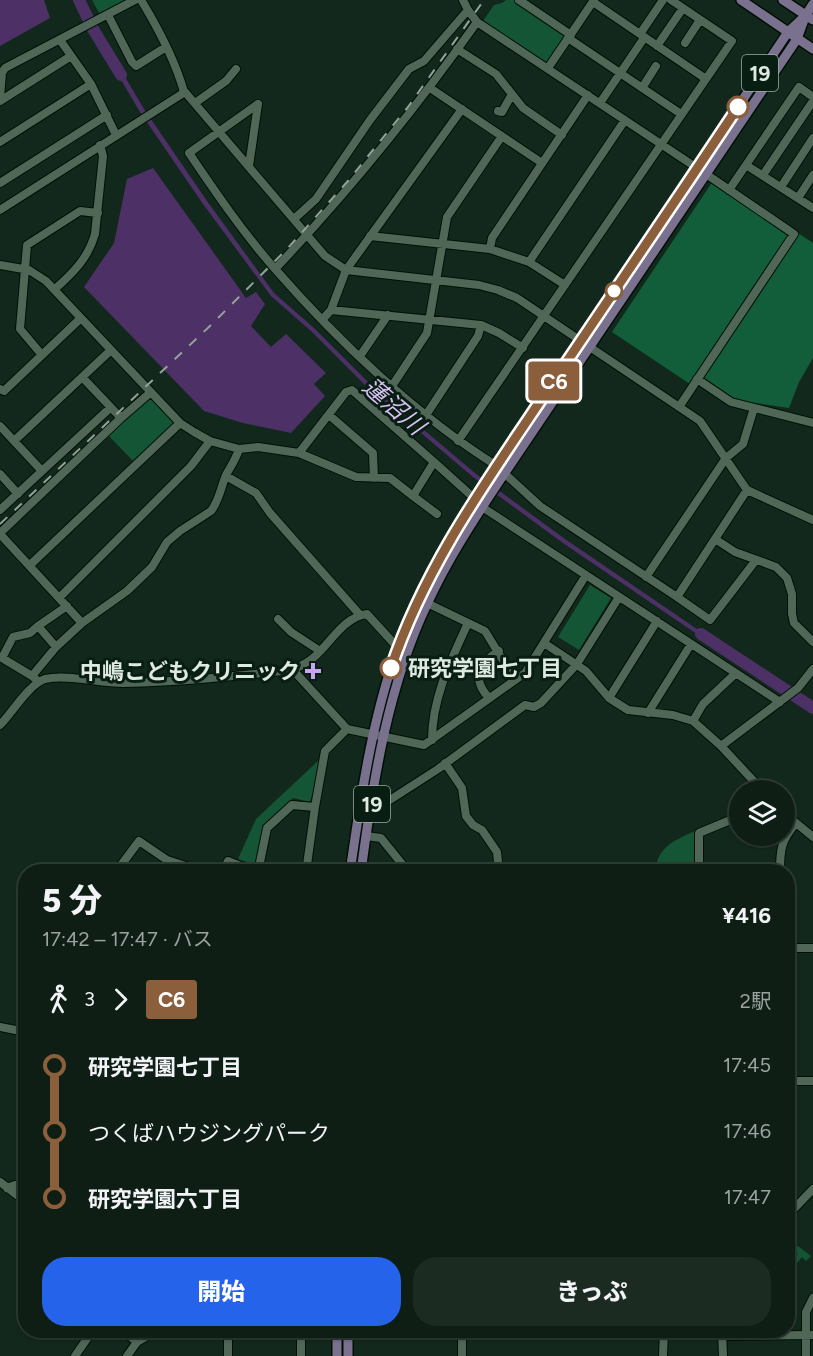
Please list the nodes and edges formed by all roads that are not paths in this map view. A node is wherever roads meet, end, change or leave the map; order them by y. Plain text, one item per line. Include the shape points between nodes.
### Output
1 (135, 0) edge
2 (141, 0) edge
3 (463, 0) edge
4 (519, 0) edge
5 (663, 0) edge
6 (671, 0) edge
7 (741, 0) edge
8 (783, 0) edge
9 (593, 1) edge
10 (813, 4) edge
11 (683, 8) junction
12 (468, 10) junction
13 (105, 16) junction
14 (809, 18) edge
15 (700, 20) junction
16 (477, 21) junction
17 (788, 32) junction
18 (569, 36) junction
19 (642, 36) junction
20 (797, 39) junction
21 (60, 40) junction
22 (685, 44) dead end
23 (657, 46) junction
24 (166, 47) junction
25 (457, 49) junction
26 (813, 49) edge
27 (71, 56) junction
28 (656, 66) dead end
29 (548, 68) junction
30 (236, 69) dead end
31 (1, 71) edge
32 (620, 74) junction
33 (706, 79) junction
34 (91, 84) junction
35 (430, 88) junction
36 (642, 88) junction
37 (184, 92) junction
38 (512, 94) junction
39 (588, 95) junction
40 (0, 99) edge
41 (813, 99) edge
42 (195, 103) junction
43 (600, 103) junction
44 (462, 110) junction
45 (498, 111) dead end
46 (681, 114) junction
47 (107, 115) junction
48 (626, 120) junction
49 (218, 131) junction
50 (116, 135) junction
51 (562, 135) junction
52 (502, 136) junction
53 (813, 138) edge
54 (0, 142) edge
55 (660, 144) junction
56 (100, 145) junction
57 (542, 164) junction
58 (746, 165) junction
59 (249, 166) junction
60 (697, 168) junction
61 (706, 174) junction
62 (813, 175) edge
63 (763, 176) junction
64 (0, 183) edge
65 (781, 187) junction
66 (729, 190) junction
67 (798, 198) junction
68 (813, 208) edge
69 (0, 209) edge
70 (98, 213) junction
71 (294, 219) junction
72 (307, 235) junction
73 (370, 236) junction
74 (442, 244) junction
75 (490, 249) junction
76 (529, 262) junction
77 (0, 265) edge
78 (25, 269) junction
79 (275, 269) junction
80 (346, 270) junction
81 (436, 280) junction
82 (565, 285) junction
83 (55, 289) junction
84 (331, 310) junction
85 (388, 315) junction
86 (543, 316) junction
87 (81, 318) junction
88 (322, 320) junction
89 (429, 320) junction
90 (481, 325) junction
91 (585, 344) junction
92 (523, 348) junction
93 (111, 350) junction
94 (42, 355) junction
95 (360, 356) junction
96 (82, 377) junction
97 (697, 379) junction
98 (392, 386) junction
99 (2, 390) edge
100 (151, 392) junction
101 (0, 399) edge
102 (679, 407) junction
103 (110, 408) junction
104 (754, 408) junction
105 (329, 415) junction
106 (426, 415) junction
107 (121, 418) junction
108 (180, 423) junction
109 (813, 423) edge
110 (0, 426) edge
111 (14, 441) junction
112 (210, 441) junction
113 (458, 441) junction
114 (238, 449) junction
115 (299, 453) junction
116 (726, 458) junction
117 (434, 462) junction
118 (42, 471) junction
119 (498, 473) junction
120 (0, 474) edge
121 (226, 476) junction
122 (374, 478) junction
123 (747, 490) junction
124 (18, 494) junction
125 (413, 496) junction
126 (481, 499) junction
127 (0, 510) edge
128 (437, 514) dead end
129 (813, 520) edge
130 (0, 534) edge
131 (715, 539) junction
132 (756, 560) junction
133 (30, 566) junction
134 (586, 575) junction
135 (646, 577) junction
136 (619, 597) junction
137 (677, 597) junction
138 (59, 598) junction
139 (427, 603) junction
140 (67, 606) junction
141 (360, 615) junction
142 (278, 619) dead end
143 (657, 621) junction
144 (82, 623) junction
145 (468, 623) junction
146 (38, 626) junction
147 (813, 642) edge
148 (544, 643) junction
149 (691, 644) junction
150 (56, 648) junction
151 (398, 648) junction
152 (320, 651) junction
153 (499, 651) junction
154 (577, 664) junction
155 (813, 669) edge
156 (293, 670) junction
157 (736, 673) junction
158 (32, 676) junction
159 (515, 680) junction
160 (39, 682) junction
161 (489, 698) junction
162 (609, 698) junction
163 (783, 700) junction
164 (648, 713) junction
165 (693, 721) junction
166 (0, 724) edge
167 (347, 729) junction
168 (374, 734) junction
169 (385, 736) junction
170 (432, 740) junction
171 (721, 746) junction
172 (445, 763) junction
173 (753, 780) edge
174 (372, 804) junction
175 (315, 807) junction
176 (729, 821) edge
177 (796, 823) joint
178 (366, 836) junction
179 (813, 837) edge
180 (167, 860) junction
181 (122, 864) edge
182 (167, 864) edge
183 (179, 864) edge
184 (259, 864) edge
185 (307, 864) edge
186 (351, 864) edge
187 (362, 864) edge
188 (402, 864) edge
189 (498, 864) edge
190 (699, 864) edge
191 (780, 864) edge
192 (795, 948) edge
193 (813, 948) edge
194 (0, 1026) edge
195 (18, 1030) edge
196 (813, 1081) edge
197 (795, 1082) edge
198 (0, 1182) edge
199 (18, 1186) edge
200 (7, 1188) junction
201 (813, 1189) edge
202 (18, 1196) edge
203 (795, 1208) edge
204 (813, 1298) edge
205 (809, 1335) edge
206 (87, 1338) edge
207 (132, 1338) edge
208 (144, 1338) edge
209 (228, 1338) edge
210 (301, 1338) edge
211 (337, 1338) edge
212 (350, 1338) edge
213 (462, 1338) edge
214 (664, 1338) edge
215 (722, 1338) edge
216 (137, 1342) junction
217 (75, 1356) edge
218 (127, 1356) edge
219 (228, 1356) edge
220 (301, 1356) edge
221 (337, 1356) edge
222 (348, 1356) edge
223 (462, 1356) edge
224 (663, 1356) edge
225 (723, 1356) edge
226 (806, 1356) edge

1 - 13 street
2 - 24 street
3 - 12 street
4 - 18 street
5 - 19 street
6 - 11 street
7 - 17 main road, 19
8 - 14 main road
9 - 18 street
9 - 19 street
10 - 14 main road, 19
11 - 15 street
11 - 23 street
12 - 16 street
12 - 71 street via 424,61 409,69 316,199
13 - 21 street
13 - 24 street via 136,66
14 - 17 main road, 19
14 - 20 main road, 19
15 - 22 street
15 - 33 street via 732,40
16 - 25 street
16 - 29 street
17 - 20 main road, 19
17 - 60 main road, 19
18 - 29 street
18 - 32 street
19 - 23 street
19 - 32 street
20 - 26 main road, 19
20 - 61 main road, 19
21 - 27 street
21 - 31 street
23 - 33 street
24 - 37 street
25 - 35 street
25 - 38 street via 496,75
27 - 34 street
27 - 40 street
28 - 36 street
29 - 39 street
30 - 42 street
31 - 40 street
32 - 36 street
32 - 43 street
33 - 46 street
34 - 47 street
34 - 54 street
35 - 44 street
35 - 72 street
36 - 46 street
37 - 42 street
37 - 50 street
38 - 45 street via 502,112
38 - 51 street via 530,114
39 - 43 street
39 - 51 street
41 - 58 street via 799,87
41 - 63 street
42 - 49 street
43 - 48 street
44 - 52 street
44 - 73 street
46 - 55 street
47 - 50 street
47 - 64 street
48 - 55 street
48 - 76 street
49 - 59 street
49 - 59 street via 258,104
49 - 79 street via 189,153
50 - 56 street
51 - 57 street
52 - 57 street
52 - 74 street via 447,217
53 - 65 street
55 - 60 street
55 - 82 street
56 - 69 street
56 - 70 street via 103,156
57 - 75 street via 492,238
58 - 63 street
58 - 66 street
59 - 71 street
60 - 91 main road, 19
61 - 66 street
61 - 91 main road, 19
62 - 67 street
63 - 65 street
65 - 67 street
66 - 97 street via 794,234
67 - 68 street
70 - 78 street via 80,211 27,245
70 - 83 street via 87,255
71 - 72 street
72 - 79 street
72 - 80 street via 325,256
73 - 74 street
73 - 80 street
74 - 75 street
74 - 81 street
75 - 76 street
76 - 82 street
77 - 78 street
78 - 83 street via 38,274
78 - 94 street via 20,329
79 - 88 street
80 - 81 street
80 - 84 street
81 - 86 street via 498,290
81 - 89 street
82 - 86 street
83 - 87 street
84 - 85 street
84 - 88 street
85 - 89 street
85 - 95 street
86 - 91 street
86 - 92 street
87 - 93 street
87 - 94 street
88 - 95 street
89 - 90 street
89 - 98 street via 427,333
90 - 92 street
90 - 106 street via 478,336
91 - 102 street
91 - 119 main road, 19
92 - 113 street
93 - 96 street
93 - 100 street
94 - 99 street
95 - 98 street
96 - 103 street
96 - 111 street
97 - 102 street
97 - 104 street via 731,402
98 - 106 street
99 - 101 street
100 - 107 street
100 - 108 street
102 - 116 street via 700,421
103 - 107 street
103 - 118 street
104 - 109 street
104 - 116 street via 743,444
105 - 115 street
105 - 117 street via 346,392 352,390
105 - 122 street via 373,453
106 - 113 street
107 - 130 street
108 - 112 street
108 - 133 street
110 - 111 street
111 - 118 street
112 - 114 street
112 - 138 street via 191,466
113 - 119 street
114 - 115 street via 258,447
114 - 121 street
115 - 122 street via 356,477
116 - 123 street
116 - 135 street
117 - 125 street
117 - 126 street
118 - 124 street
119 - 126 main road, 19
119 - 135 street
120 - 124 street
121 - 141 street via 256,493
121 - 144 street via 211,511 167,542 152,567 127,591
122 - 125 street via 390,478
123 - 129 street
123 - 131 street
124 - 127 street
125 - 128 street
126 - 134 street
126 - 139 main road, 19
126 - 151 main road, 19 via 452,537 419,597
130 - 133 street
131 - 132 street
131 - 137 street
132 - 137 street via 710,620
132 - 147 street via 776,567 787,578 794,623
133 - 138 street
134 - 136 street
134 - 148 street
135 - 137 street
136 - 143 street
136 - 154 street
138 - 140 street
139 - 145 street
139 - 169 main road, 19 via 403,667
140 - 144 street
140 - 146 street
141 - 151 street via 367,614
141 - 152 street
142 - 152 street via 291,633
143 - 149 street
143 - 162 street
144 - 150 street
145 - 153 street via 485,631
145 - 170 street via 445,673
146 - 150 street
146 - 158 street via 30,633 13,637 2,658
148 - 154 street
148 - 159 street via 525,673
149 - 157 street
149 - 164 street
150 - 158 street
151 - 168 main road, 19
152 - 156 street
153 - 159 street
153 - 161 street via 480,670 480,685
154 - 162 street
154 - 172 street via 541,703 534,707 525,705
155 - 163 street
156 - 160 street via 208,679 121,683 60,678
156 - 167 street
157 - 163 street
157 - 165 street via 704,704
158 - 160 street
159 - 161 street
160 - 166 street
161 - 170 street
162 - 164 street via 628,710
163 - 171 street
164 - 165 street
165 - 171 street
167 - 168 street
167 - 175 street via 325,751
168 - 169 street
168 - 186 main road, 19
169 - 170 street via 424,745
169 - 174 main road, 19
171 - 173 street
172 - 174 street via 382,806
172 - 189 street via 462,788 466,816 497,852
174 - 178 main road, 19
175 - 184 street via 292,805 267,828
175 - 185 street
176 - 190 street via 699,833
177 - 179 street
177 - 191 street via 781,845
178 - 187 main road, 19
178 - 188 street via 381,838
180 - 181 street via 139,841
180 - 182 street
180 - 183 street
192 - 193 street
194 - 195 street
196 - 197 street
198 - 200 street
199 - 200 street
200 - 202 street
201 - 203 street
204 - 205 street via 806,1312
205 - 226 street
206 - 217 street
207 - 216 street
208 - 216 street
209 - 219 street
210 - 220 street
211 - 221 main road
212 - 222 main road
213 - 223 street
214 - 224 street
215 - 225 street
216 - 218 street

